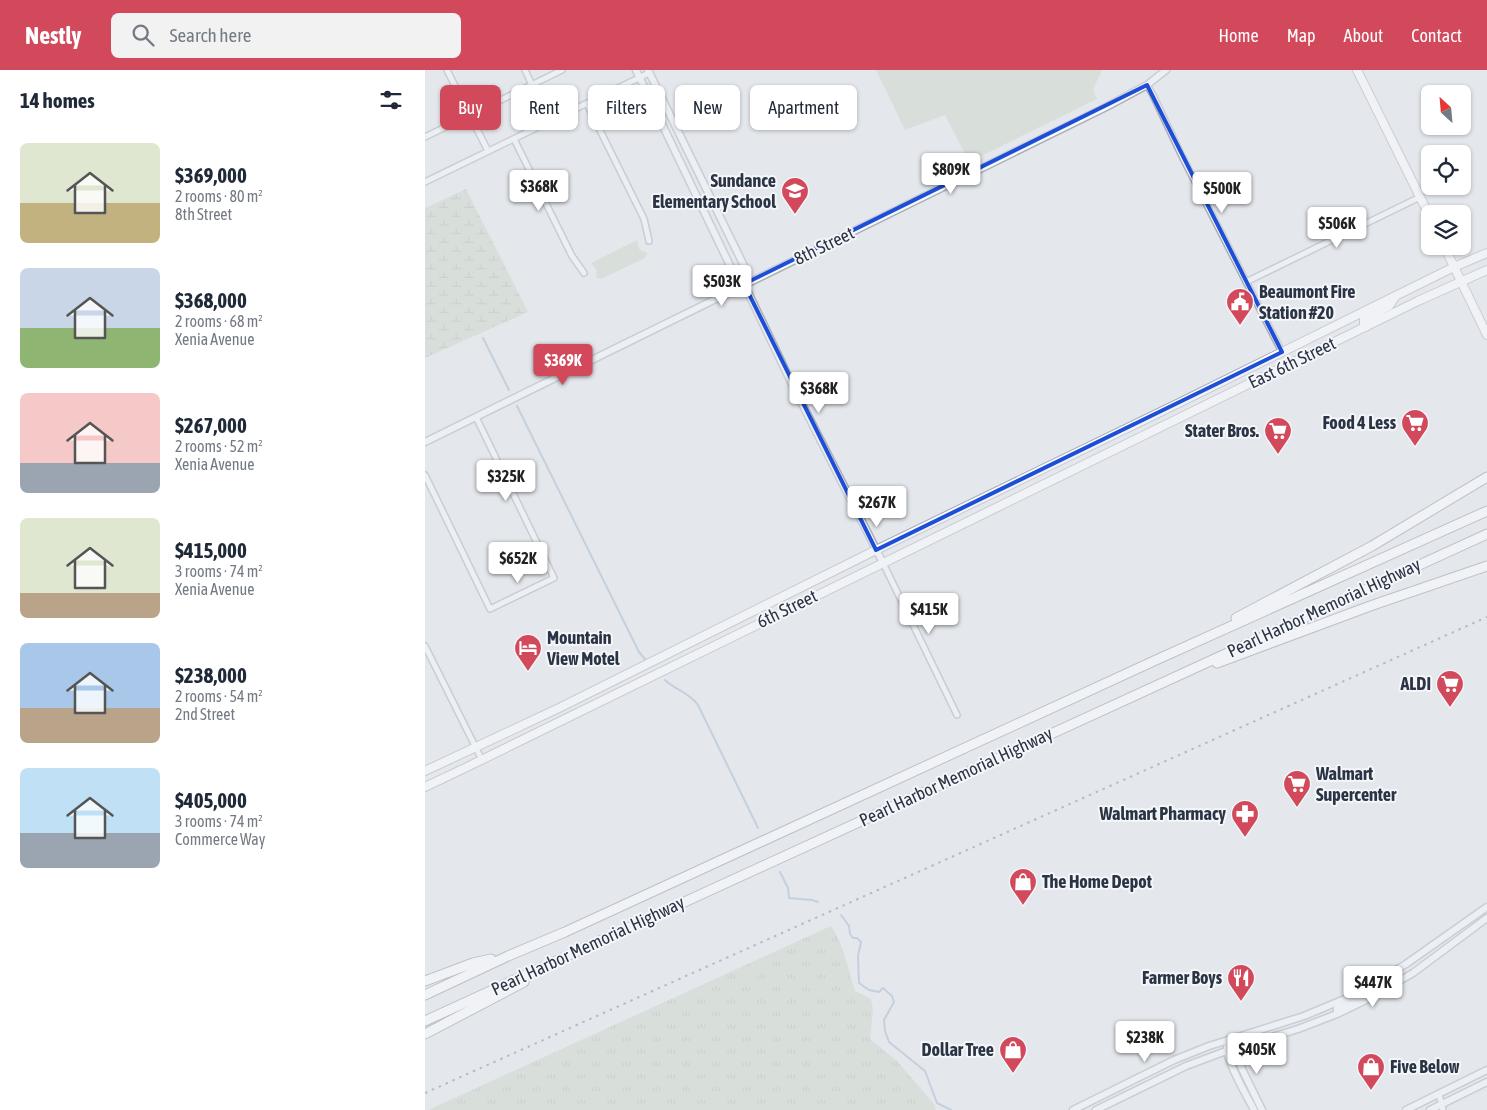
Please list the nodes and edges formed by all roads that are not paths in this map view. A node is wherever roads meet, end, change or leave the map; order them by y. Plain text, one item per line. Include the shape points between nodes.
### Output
1 (447, 70) edge
2 (525, 70) edge
3 (562, 70) edge
4 (636, 70) edge
5 (1166, 70) edge
6 (1357, 70) edge
7 (649, 72) edge
8 (640, 78) junction
9 (454, 85) edge
10 (532, 85) joint
11 (1147, 85) junction
12 (587, 104) junction
13 (440, 130) edge
14 (477, 130) edge
15 (425, 137) edge
16 (514, 138) junction
17 (488, 151) junction
18 (425, 182) edge
19 (1420, 197) junction
20 (1424, 205) edge
21 (649, 241) dead end
22 (1487, 253) edge
23 (1448, 255) edge
24 (1454, 267) junction
25 (1487, 270) edge
26 (584, 272) dead end
27 (1461, 281) junction
28 (1245, 282) junction
29 (744, 284) junction
30 (1395, 297) junction
31 (1366, 327) junction
32 (1487, 335) edge
33 (1282, 352) junction
34 (476, 417) junction
35 (1145, 419) joint
36 (1150, 433) joint
37 (425, 442) edge
38 (425, 475) edge
39 (1487, 477) edge
40 (1487, 511) edge
41 (1487, 534) edge
42 (876, 550) junction
43 (883, 563) junction
44 (1487, 566) edge
45 (425, 646) edge
46 (1156, 660) junction
47 (1169, 679) junction
48 (605, 685) junction
49 (611, 696) junction
50 (957, 715) dead end
51 (475, 748) junction
52 (481, 760) junction
53 (425, 771) edge
54 (425, 787) edge
55 (1487, 907) edge
56 (1487, 918) edge
57 (1467, 920) junction
58 (590, 946) junction
59 (508, 956) junction
60 (1428, 962) junction
61 (1384, 978) junction
62 (425, 981) edge
63 (425, 994) edge
64 (1337, 1014) junction
65 (425, 1021) edge
66 (425, 1034) edge
67 (1227, 1040) junction
68 (1234, 1048) junction
69 (1226, 1051) junction
70 (1487, 1070) edge
71 (1487, 1082) edge
72 (1439, 1094) junction
73 (1443, 1107) edge
74 (1073, 1110) edge
75 (1096, 1110) edge
76 (1254, 1110) edge
77 (1262, 1110) edge
78 (1406, 1110) edge
79 (1430, 1110) edge
80 (1449, 1110) edge

1 - 9 street
2 - 10 street
3 - 10 street
4 - 8 street
5 - 11 street, 8th Street
6 - 19 main road
7 - 8 street
7 - 29 street via 746,270
8 - 12 street
8 - 29 street via 735,276
11 - 28 street
11 - 29 street, 8th Street
12 - 16 street
12 - 21 street via 644,220
13 - 15 street
14 - 17 street
16 - 17 street
16 - 26 street via 572,256
17 - 18 street
19 - 20 main road
19 - 28 street
22 - 24 main road, East 6th Street
23 - 24 main road
24 - 27 main road
24 - 30 main road, East 6th Street
25 - 27 main road, East 6th Street
27 - 31 main road, East 6th Street
27 - 32 main road
28 - 33 street
29 - 34 street, 8th Street
29 - 42 street
30 - 31 main road via 1389,306 1364,319
30 - 33 main road, East 6th Street
31 - 36 main road, East 6th Street
33 - 35 main road, East 6th Street
34 - 37 street, 8th Street
34 - 38 street via 555,578 490,609
35 - 42 main road, 6th Street
36 - 43 main road, 6th Street
39 - 46 highway via 1372,546
40 - 46 highway, Pearl Harbor Memorial Highway
41 - 47 highway, Pearl Harbor Memorial Highway
42 - 43 street
42 - 48 main road, 6th Street
43 - 49 main road, 6th Street
43 - 50 street
44 - 47 highway
45 - 51 street
46 - 59 highway, Pearl Harbor Memorial Highway
47 - 58 highway, Pearl Harbor Memorial Highway
48 - 49 main road
48 - 51 main road, 6th Street
49 - 52 main road, 6th Street
51 - 52 street
51 - 53 main road, 6th Street
52 - 54 main road, 6th Street
55 - 57 street
56 - 60 street
57 - 60 street via 1465,929 1431,955
57 - 61 street
58 - 65 highway, Pearl Harbor Memorial Highway
58 - 66 highway
59 - 62 highway via 473,963
59 - 63 highway, Pearl Harbor Memorial Highway
60 - 64 street
61 - 64 street via 1364,994 1337,1008
61 - 67 street via 1305,1016
64 - 68 street
67 - 68 street
67 - 69 street
67 - 74 street via 1174,1060
68 - 69 street
68 - 77 street
69 - 75 street via 1186,1066
69 - 76 street
70 - 72 street
71 - 73 street
72 - 73 street
72 - 78 street
73 - 79 street
73 - 80 street

